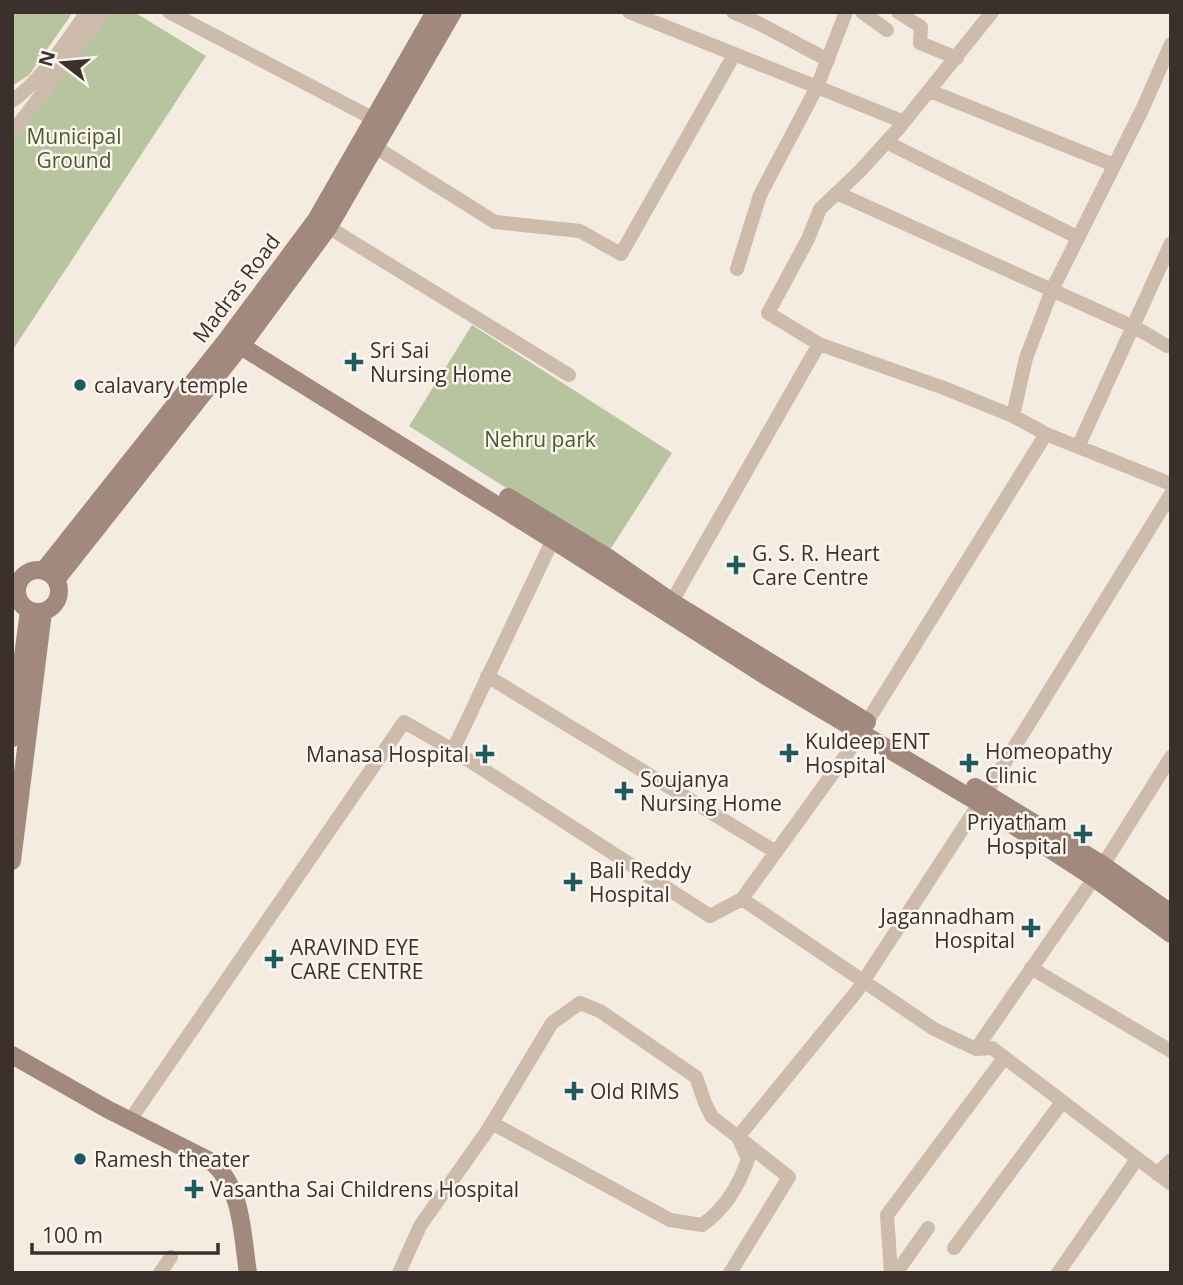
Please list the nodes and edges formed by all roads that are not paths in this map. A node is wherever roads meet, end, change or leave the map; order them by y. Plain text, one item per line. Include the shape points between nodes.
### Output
1 (87, 12) edge
2 (104, 12) edge
3 (169, 12) edge
4 (435, 12) edge
5 (453, 12) edge
6 (629, 12) edge
7 (733, 12) edge
8 (846, 12) edge
9 (862, 12) edge
10 (898, 12) edge
11 (992, 12) edge
12 (887, 30) dead end
13 (1171, 44) edge
14 (734, 55) junction
15 (957, 58) junction
16 (828, 60) junction
17 (1167, 69) edge
18 (817, 87) junction
19 (930, 91) junction
20 (12, 101) edge
21 (374, 119) junction
22 (904, 122) junction
23 (12, 133) edge
24 (886, 142) junction
25 (374, 147) junction
26 (1114, 165) junction
27 (837, 192) junction
28 (322, 224) junction
29 (1077, 237) junction
30 (1171, 243) edge
31 (737, 269) dead end
32 (1052, 290) junction
33 (1132, 327) junction
34 (237, 337) junction
35 (820, 344) junction
36 (1167, 346) dead end
37 (569, 375) dead end
38 (1013, 416) junction
39 (1046, 434) junction
40 (1078, 447) junction
41 (1171, 484) edge
42 (1171, 494) edge
43 (556, 534) junction
44 (50, 575) junction
45 (669, 607) junction
46 (27, 611) edge
47 (487, 676) junction
48 (864, 727) junction
49 (12, 738) edge
50 (453, 750) junction
51 (1171, 757) edge
52 (983, 798) junction
53 (776, 852) junction
54 (12, 861) edge
55 (1098, 872) junction
56 (742, 899) junction
57 (1171, 913) edge
58 (1171, 934) edge
59 (1031, 968) junction
60 (863, 981) junction
61 (976, 1049) junction
62 (1171, 1051) edge
63 (12, 1055) edge
64 (1004, 1058) junction
65 (1062, 1102) junction
66 (130, 1120) junction
67 (492, 1124) junction
68 (738, 1138) junction
69 (1137, 1159) junction
70 (1171, 1160) edge
71 (1157, 1174) junction
72 (1171, 1184) edge
73 (929, 1228) dead end
74 (954, 1248) dead end
75 (171, 1257) dead end
76 (160, 1273) edge
77 (248, 1273) edge
78 (399, 1273) edge
79 (730, 1273) edge
80 (893, 1273) edge
81 (1058, 1273) edge

1 - 20 street via 66,43
2 - 23 street
3 - 21 street
4 - 21 main road, Madras Road
5 - 25 main road
6 - 14 street
7 - 16 street
8 - 16 street
9 - 12 street
10 - 15 street via 921,27 920,43
11 - 15 street
13 - 17 street
14 - 18 street
14 - 25 street via 621,254 580,231 495,222
15 - 19 street
16 - 18 street
17 - 26 street
18 - 22 street
18 - 31 street via 760,195
19 - 22 street
19 - 26 street
21 - 28 main road, Madras Road
22 - 24 street
24 - 27 street
24 - 29 street
25 - 28 main road
26 - 29 street
27 - 32 street
27 - 35 street via 820,209 768,313
28 - 34 main road, Madras Road
28 - 37 street
29 - 32 street
30 - 33 street
32 - 33 street
32 - 38 street via 1026,358
33 - 36 street
33 - 40 street
34 - 43 main road
34 - 44 main road, Madras Road
35 - 38 street
35 - 45 street
38 - 39 street
39 - 40 street
39 - 48 street
40 - 41 street
42 - 52 street
43 - 45 main road via 607,557
43 - 47 street
44 - 46 main road via 60,592 55,605
44 - 46 main road via 30,571 19,581 17,595
45 - 48 main road
46 - 49 main road
46 - 54 main road
47 - 50 street
47 - 53 street
48 - 52 main road
48 - 53 street
50 - 56 street via 710,916
50 - 66 street via 404,722
51 - 55 street
52 - 55 main road
52 - 60 street
53 - 56 street
55 - 57 main road
55 - 58 main road
55 - 59 street
56 - 60 street
59 - 61 street
59 - 62 street
60 - 61 street via 934,1029
60 - 68 street
61 - 64 street via 992,1048
63 - 66 main road
64 - 65 street
64 - 80 street via 887,1215
65 - 69 street
65 - 74 street
66 - 77 main road via 224,1172 236,1198
67 - 68 street via 670,1220 702,1225 718,1214 742,1177 748,1159
67 - 68 street via 552,1023 580,1003 600,1011 696,1077 712,1117
67 - 78 street via 420,1226
68 - 79 street via 789,1177
69 - 71 street
69 - 81 street
70 - 71 street
71 - 72 street
73 - 80 street
75 - 76 street

